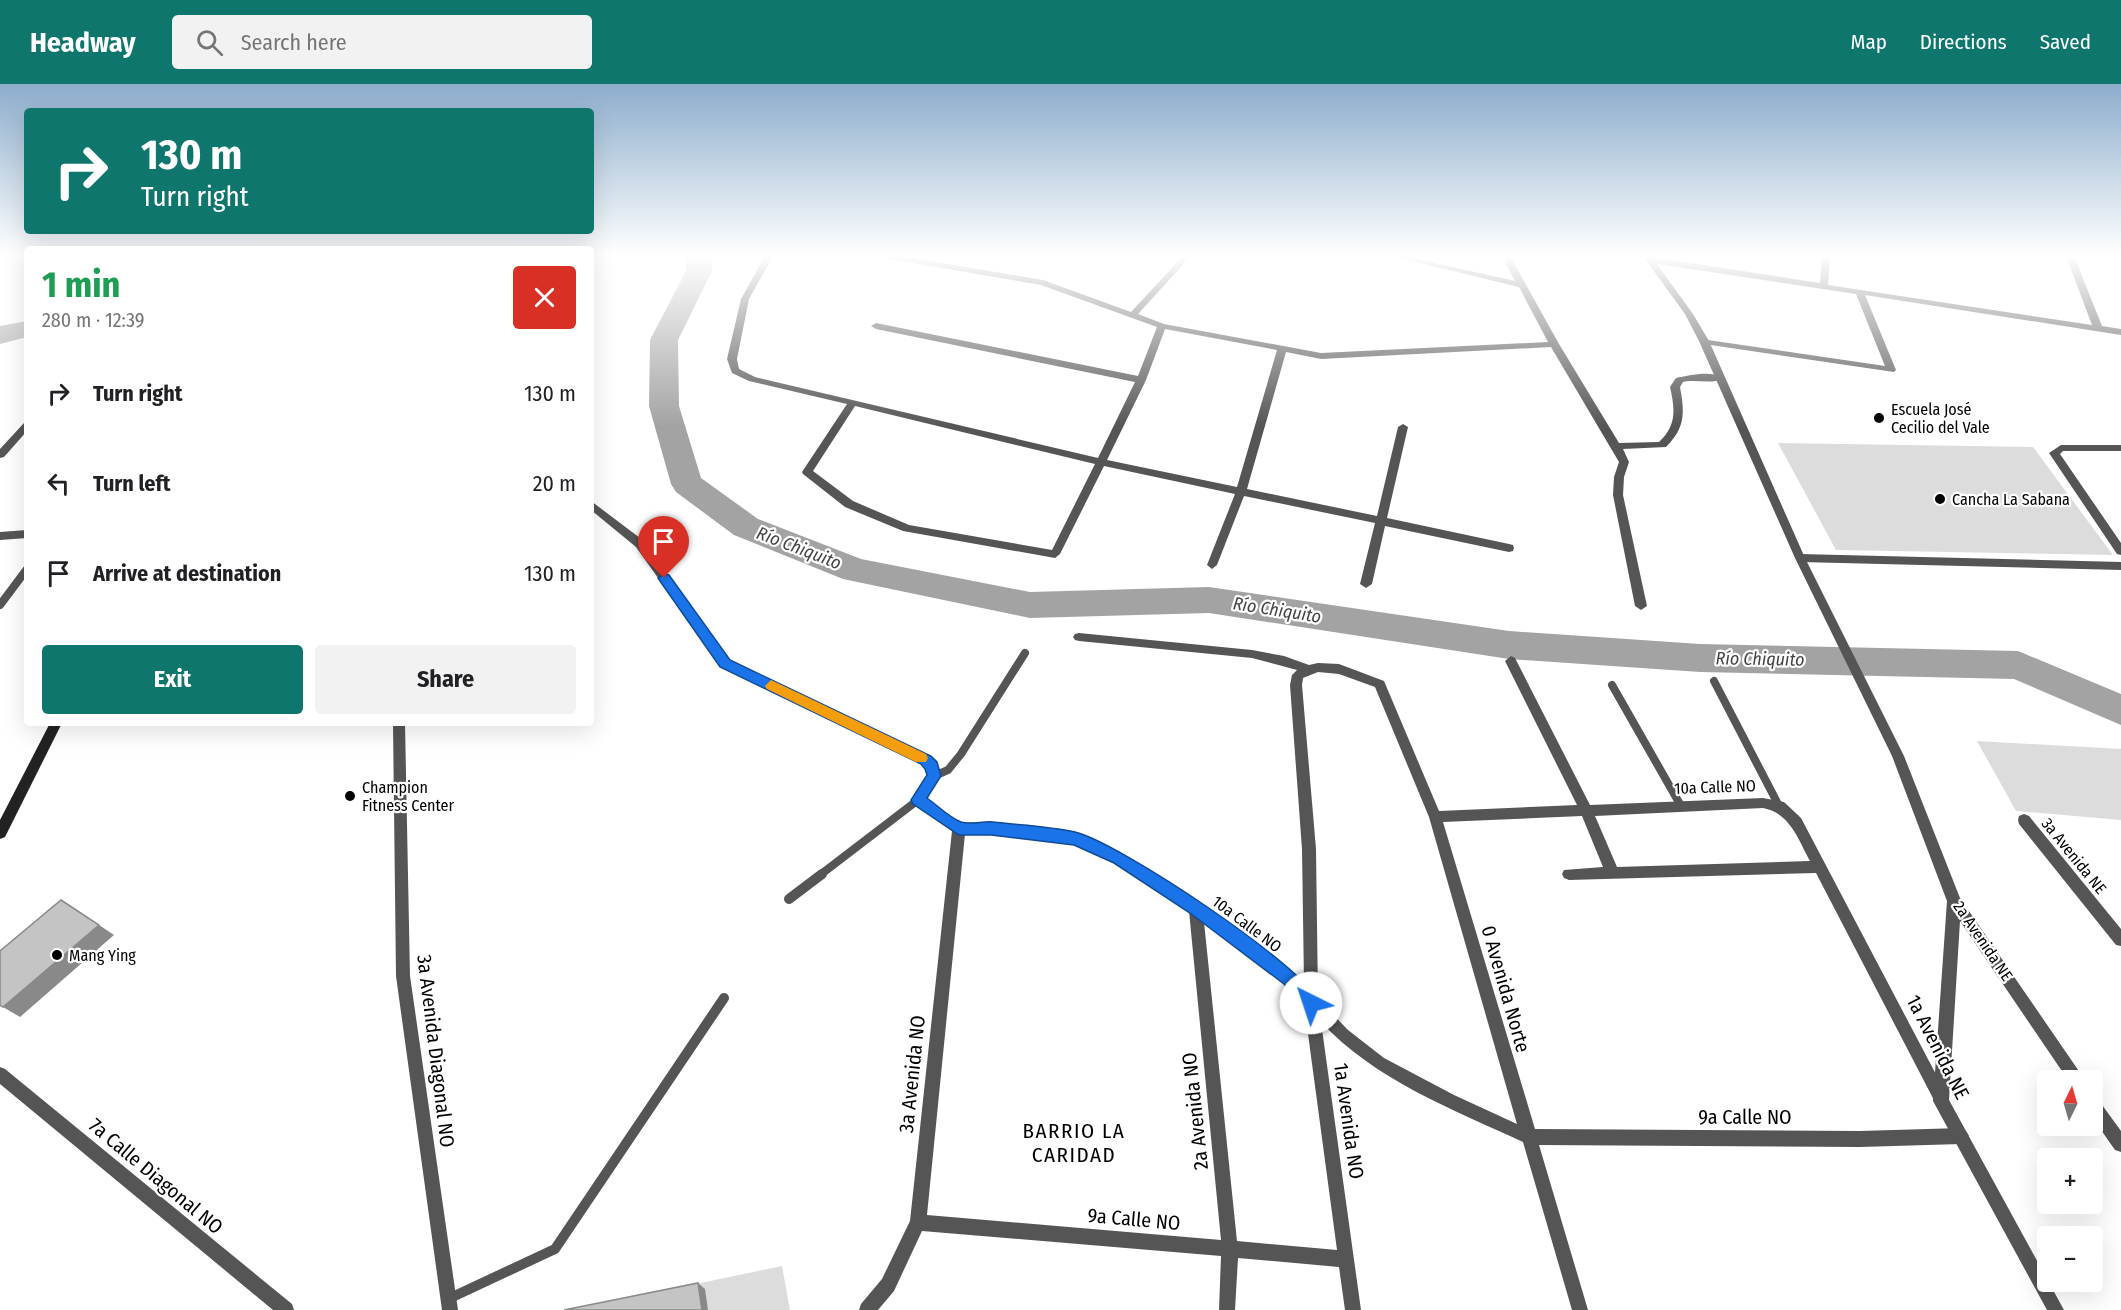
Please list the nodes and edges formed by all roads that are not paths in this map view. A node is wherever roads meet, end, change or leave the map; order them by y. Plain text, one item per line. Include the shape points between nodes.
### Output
1 (742, 313) edge
2 (1124, 313) edge
3 (1135, 313) edge
4 (1537, 313) edge
5 (1686, 313) edge
6 (1868, 313) edge
7 (2002, 313) edge
8 (2092, 313) edge
9 (1132, 316) junction
10 (876, 326) dead end
11 (1162, 326) junction
12 (2098, 328) junction
13 (2121, 332) edge
14 (1704, 341) junction
15 (1554, 344) junction
16 (1282, 349) junction
17 (1719, 378) junction
18 (1141, 380) junction
19 (853, 402) junction
20 (1403, 427) dead end
21 (24, 428) edge
22 (1616, 446) junction
23 (2121, 448) edge
24 (0, 455) edge
25 (1102, 462) junction
26 (1241, 491) junction
27 (594, 507) edge
28 (1380, 522) junction
29 (24, 534) edge
30 (0, 536) edge
31 (1509, 548) dead end
32 (2121, 550) edge
33 (1800, 558) junction
34 (1212, 566) dead end
35 (2121, 566) edge
36 (24, 573) edge
37 (1366, 584) dead end
38 (0, 605) edge
39 (1641, 606) dead end
40 (1079, 637) dead end
41 (1025, 653) dead end
42 (1511, 661) dead end
43 (1306, 669) junction
44 (1714, 681) dead end
45 (1611, 685) dead end
46 (55, 726) edge
47 (399, 726) edge
48 (934, 776) junction
49 (918, 800) junction
50 (1681, 806) junction
51 (1779, 806) junction
52 (1586, 810) junction
53 (1435, 817) junction
54 (2024, 820) dead end
55 (959, 828) junction
56 (0, 833) edge
57 (1819, 867) junction
58 (1569, 874) dead end
59 (1613, 874) junction
60 (789, 899) dead end
61 (1954, 901) junction
62 (1196, 908) junction
63 (2121, 940) edge
64 (724, 998) dead end
65 (1311, 1003) junction
66 (2070, 1070) edge
67 (0, 1074) edge
68 (1941, 1101) junction
69 (2103, 1119) edge
70 (1960, 1136) junction
71 (1528, 1137) junction
72 (2121, 1144) edge
73 (918, 1222) junction
74 (1230, 1249) junction
75 (1346, 1259) junction
76 (449, 1305) edge
77 (286, 1310) edge
78 (867, 1310) edge
79 (1227, 1310) edge
80 (1353, 1310) edge
81 (1580, 1310) edge
82 (2056, 1310) edge

1 - 19 street via 732,359 735,371 752,379
2 - 9 street
3 - 9 street
4 - 15 street
5 - 14 street, 2a Avenida NE
6 - 14 street via 1891,370
7 - 12 street
8 - 12 street
9 - 11 street
10 - 18 street
11 - 16 street
11 - 18 street
12 - 13 street
14 - 17 street, 2a Avenida NE
15 - 16 street via 1321,357
15 - 22 street
16 - 26 street
17 - 22 street via 1678,380 1675,387 1680,410 1672,435 1662,445
17 - 33 street, 2a Avenida NE
18 - 25 street
19 - 25 street
19 - 25 street via 807,472 849,504 907,528 1055,554
20 - 28 street
21 - 24 street
22 - 39 street via 1624,462 1618,495
23 - 32 street via 2061,448 2055,453
25 - 26 street
26 - 28 street
26 - 34 street
27 - 48 street via 640,544 725,663 926,760
28 - 31 street
28 - 37 street
29 - 30 lane
33 - 35 street
33 - 61 street, 2a Avenida NE via 1898,756
36 - 38 lane
40 - 43 street via 1252,654
41 - 48 lane via 961,754 948,770
42 - 52 street
43 - 53 street, 0 Avenida Norte via 1355,672 1380,684
43 - 65 street, 1a Avenida NO via 1298,675 1296,685 1309,849
44 - 51 lane
45 - 50 lane
46 - 56 main road
47 - 76 street, 3a Avenida Diagonal NO via 403,976
48 - 49 street
49 - 55 street
49 - 60 lane
50 - 51 street, 10a Calle NO
50 - 52 street, 10a Calle NO
51 - 57 street, 1a Avenida NE via 1796,822
52 - 53 street, 10a Calle NO
52 - 59 street
53 - 71 street, 0 Avenida Norte
54 - 63 street, 3a Avenida NE
55 - 62 street, 10a Calle NO via 991,828 1075,839 1119,859
55 - 73 street, 3a Avenida NO
57 - 59 street
57 - 68 street, 1a Avenida NE
58 - 59 street
61 - 66 street, 2a Avenida NE
61 - 68 street
62 - 65 street, 10a Calle NO via 1290,978
62 - 74 street, 2a Avenida NO
64 - 76 lane via 555,1249
65 - 71 street, 10a Calle NO via 1379,1063
65 - 75 street, 1a Avenida NO
67 - 77 street, 7a Calle Diagonal NO
68 - 70 street, 1a Avenida NE
69 - 72 street
70 - 71 street, 9a Calle NO
70 - 82 street, 1a Avenida NE
71 - 81 street, 0 Avenida Norte
73 - 74 street, 9a Calle NO
73 - 78 street, 3a Avenida NO via 888,1286
74 - 75 street, 9a Calle NO
74 - 79 street, 2a Avenida NO
75 - 80 street, 1a Avenida NO

